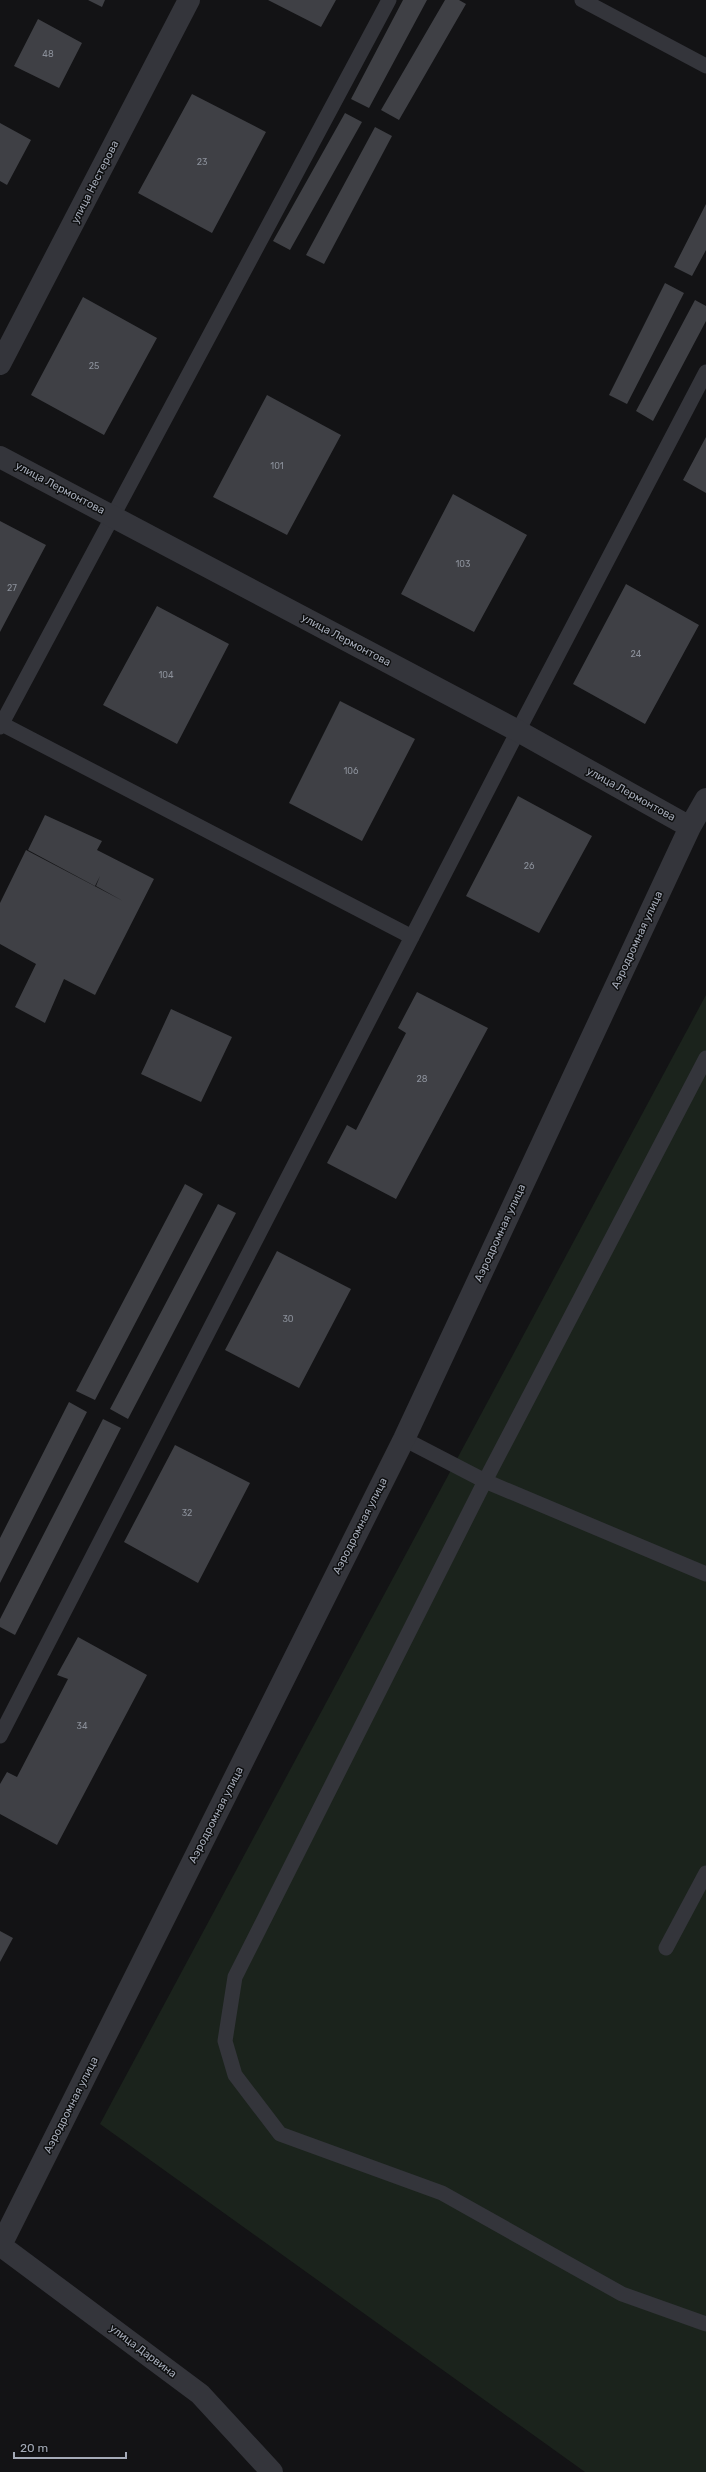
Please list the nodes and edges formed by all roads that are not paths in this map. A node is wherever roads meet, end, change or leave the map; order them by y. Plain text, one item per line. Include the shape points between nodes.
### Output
1 (189, 0) edge
2 (388, 0) edge
3 (582, 0) edge
4 (706, 66) edge
5 (0, 364) edge
6 (706, 372) edge
7 (0, 457) edge
8 (112, 516) junction
9 (0, 725) edge
10 (518, 731) junction
11 (706, 799) edge
12 (690, 827) junction
13 (412, 937) junction
14 (706, 1058) edge
15 (404, 1439) junction
16 (485, 1481) junction
17 (706, 1574) edge
18 (0, 1736) edge
19 (706, 1873) edge
20 (666, 1948) dead end
21 (0, 2245) edge
22 (706, 2324) edge
23 (272, 2472) edge

1 - 5 street, улица Нестерова
2 - 8 lane
3 - 4 lane
6 - 10 lane
7 - 8 street, улица Лермонтова
8 - 9 lane
8 - 10 street, улица Лермонтова
9 - 13 lane
10 - 12 street, улица Лермонтова
10 - 13 lane
11 - 12 street, Аэродромная улица
12 - 15 street, Аэродромная улица
13 - 18 lane
14 - 16 lane
15 - 16 lane
15 - 21 street, Аэродромная улица
16 - 17 lane
16 - 22 lane via 235,1977 225,2041 235,2075 280,2134 442,2193 622,2294
19 - 20 lane
21 - 23 street, улица Дарвина via 200,2394

